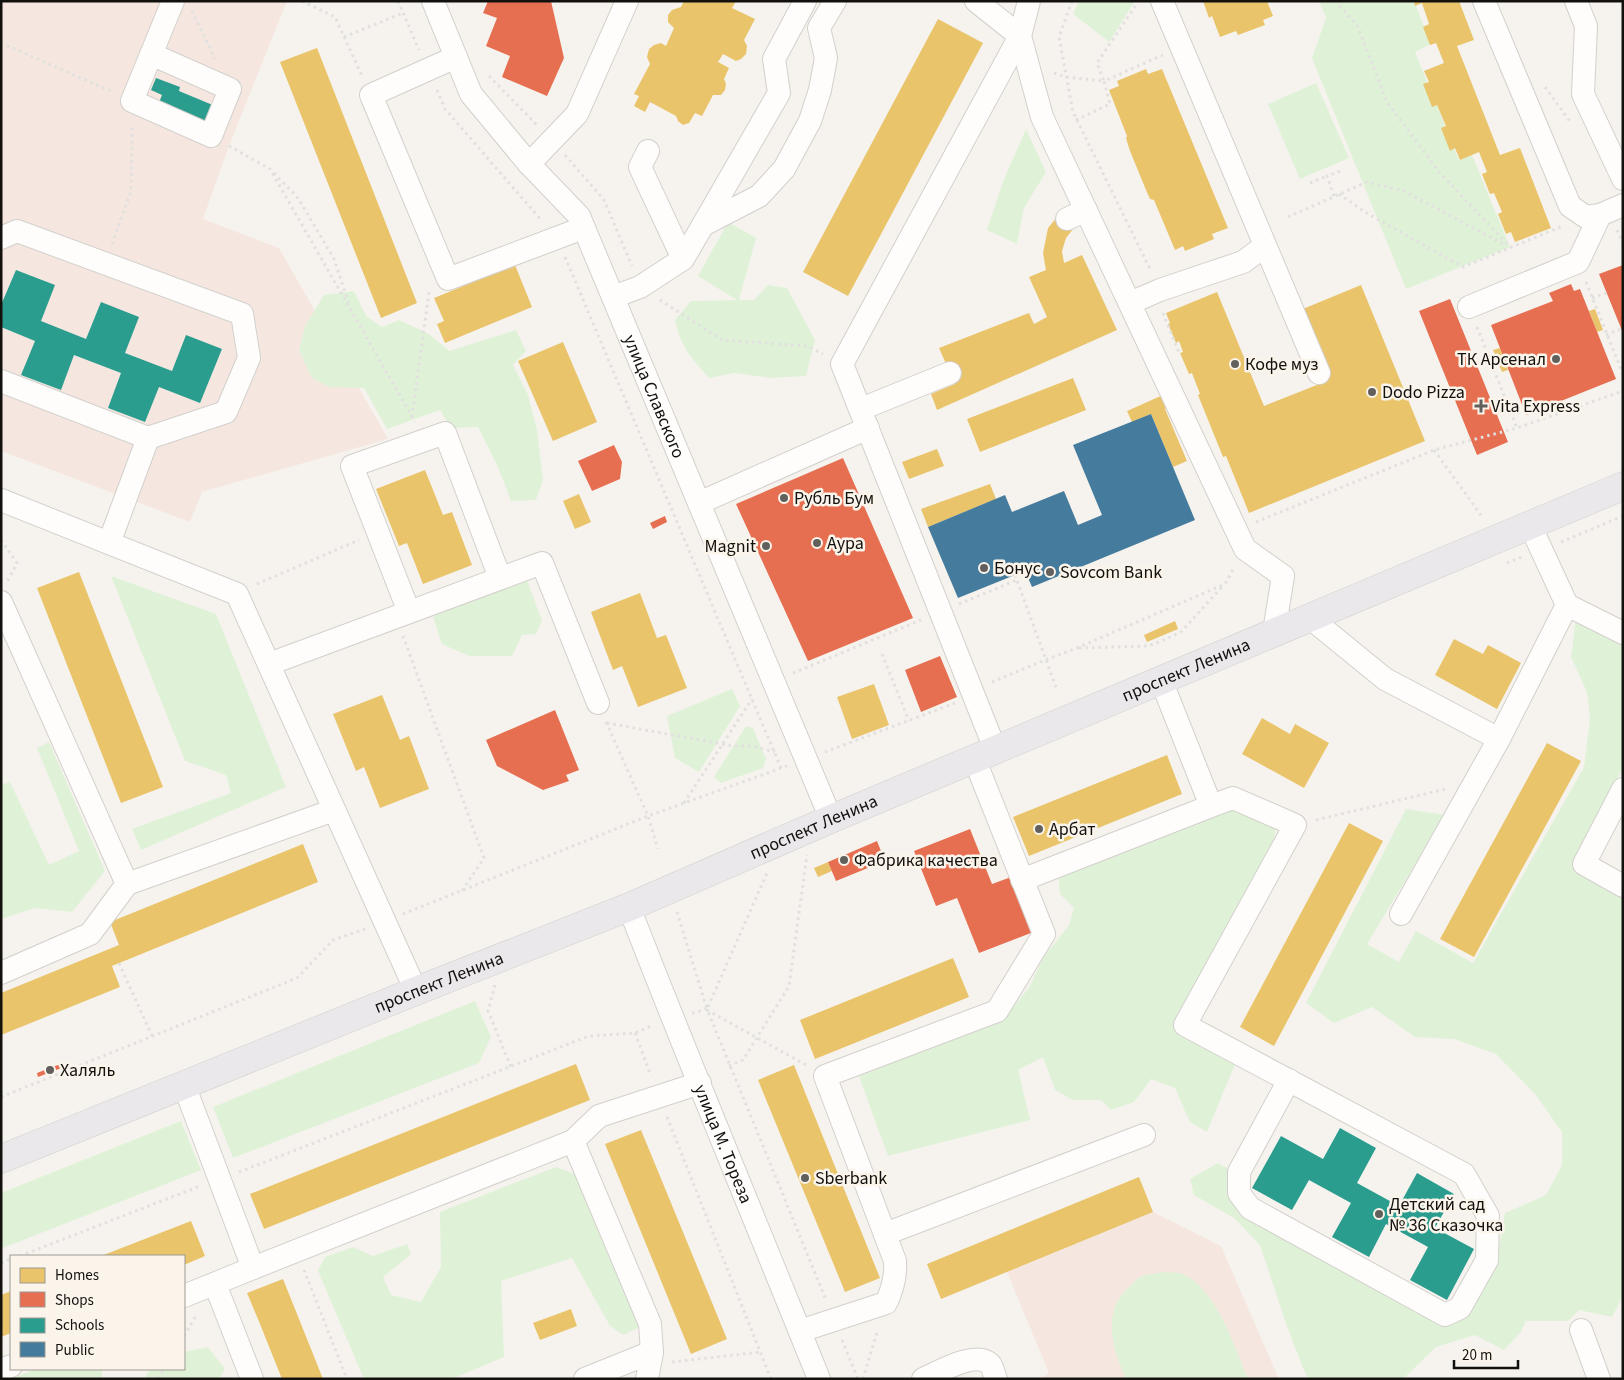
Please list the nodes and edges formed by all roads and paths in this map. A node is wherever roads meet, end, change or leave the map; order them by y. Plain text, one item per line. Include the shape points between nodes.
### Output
1 (302, 1) edge
2 (398, 1) edge
3 (433, 1) edge
4 (627, 1) edge
5 (806, 1) edge
6 (835, 1) edge
7 (976, 1) edge
8 (1029, 1) edge
9 (1072, 1) edge
10 (1162, 1) edge
11 (1335, 1) edge
12 (1484, 1) edge
13 (1576, 1) edge
14 (1587, 1) edge
15 (1136, 5) dead end
16 (182, 6) edge
17 (403, 13) junction
18 (1586, 26) junction
19 (1175, 32) junction
20 (1020, 36) junction
21 (344, 37) junction
22 (1, 43) edge
23 (151, 54) junction
24 (456, 58) junction
25 (428, 70) junction
26 (1054, 73) dead end
27 (1066, 77) junction
28 (490, 78) dead end
29 (1104, 81) junction
30 (1545, 87) dead end
31 (230, 89) junction
32 (371, 95) junction
33 (132, 101) junction
34 (1076, 120) junction
35 (1572, 125) dead end
36 (211, 136) junction
37 (552, 140) junction
38 (648, 151) dead end
39 (529, 164) junction
40 (270, 169) junction
41 (1343, 170) dead end
42 (1327, 176) junction
43 (1623, 179) edge
44 (1310, 183) dead end
45 (1339, 194) junction
46 (1334, 196) junction
47 (1623, 205) edge
48 (1593, 216) junction
49 (1288, 217) dead end
50 (703, 225) junction
51 (583, 228) junction
52 (1, 238) edge
53 (556, 238) junction
54 (1265, 246) junction
55 (1510, 247) junction
56 (683, 259) junction
57 (1578, 262) junction
58 (104, 263) junction
59 (436, 289) dead end
60 (1160, 290) junction
61 (1607, 293) dead end
62 (612, 297) junction
63 (1592, 298) junction
64 (1130, 303) junction
65 (1469, 307) joint
66 (352, 313) junction
67 (1621, 329) dead end
68 (1606, 335) junction
69 (1622, 369) edge
70 (950, 373) dead end
71 (1318, 373) dead end
72 (1623, 374) edge
73 (1, 380) edge
74 (1623, 391) edge
75 (412, 418) junction
76 (864, 419) junction
77 (1517, 428) junction
78 (148, 438) junction
79 (425, 440) junction
80 (1434, 450) junction
81 (1623, 486) edge
82 (1, 500) edge
83 (699, 503) junction
84 (1623, 516) edge
85 (1483, 518) dead end
86 (1530, 525) junction
87 (377, 532) junction
88 (1, 540) edge
89 (109, 543) junction
90 (1245, 549) junction
91 (1541, 550) junction
92 (1502, 566) dead end
93 (1015, 575) dead end
94 (500, 578) junction
95 (1017, 580) junction
96 (1225, 584) junction
97 (256, 585) dead end
98 (3, 594) edge
99 (1567, 605) junction
100 (941, 612) junction
101 (402, 614) junction
102 (1309, 617) junction
103 (885, 629) dead end
104 (1274, 632) junction
105 (1623, 633) edge
106 (887, 634) junction
107 (1077, 648) junction
108 (882, 654) dead end
109 (1046, 660) junction
110 (269, 664) junction
111 (1161, 680) junction
112 (774, 681) junction
113 (1057, 690) dead end
114 (974, 693) junction
115 (752, 699) junction
116 (602, 713) junction
117 (909, 721) junction
118 (1499, 739) junction
119 (722, 744) junction
120 (775, 752) junction
121 (985, 754) junction
122 (806, 758) junction
123 (1475, 781) junction
124 (1623, 790) edge
125 (683, 804) dead end
126 (1211, 806) junction
127 (334, 810) junction
128 (831, 819) junction
129 (1295, 825) junction
130 (658, 849) dead end
131 (801, 853) dead end
132 (770, 867) dead end
133 (1022, 880) junction
134 (127, 884) junction
135 (1623, 886) edge
136 (461, 892) dead end
137 (629, 907) junction
138 (676, 910) dead end
139 (1401, 914) dead end
140 (119, 962) dead end
141 (1, 972) edge
142 (495, 985) dead end
143 (416, 991) junction
144 (707, 1010) junction
145 (690, 1013) dead end
146 (652, 1026) dead end
147 (635, 1033) junction
148 (152, 1036) dead end
149 (757, 1037) junction
150 (729, 1066) junction
151 (512, 1067) junction
152 (825, 1076) junction
153 (1289, 1080) junction
154 (700, 1082) junction
155 (184, 1085) junction
156 (658, 1096) junction
157 (1144, 1135) dead end
158 (573, 1141) junction
159 (1, 1159) edge
160 (219, 1179) junction
161 (885, 1234) junction
162 (296, 1251) junction
163 (23, 1255) edge
164 (253, 1268) junction
165 (215, 1284) junction
166 (185, 1296) edge
167 (886, 1303) junction
168 (834, 1320) junction
169 (1581, 1330) dead end
170 (800, 1331) junction
171 (761, 1352) junction
172 (650, 1365) edge
173 (252, 1379) edge
174 (347, 1379) edge
175 (585, 1379) edge
176 (771, 1379) edge
177 (820, 1379) edge
178 (858, 1379) edge
179 (863, 1379) edge
180 (923, 1379) edge
181 (996, 1379) edge
182 (1599, 1379) edge

1 - 21 path via 335,17
2 - 17 path
3 - 24 street, улица Славского
4 - 37 street via 577,114
5 - 50 street via 774,59 779,94
6 - 50 street via 819,28 826,58 820,90 810,121 784,169 759,196
7 - 20 street
8 - 20 street
9 - 27 path via 1058,38
10 - 19 street
11 - 55 path via 1357,25 1387,102 1439,172
12 - 48 street via 1570,206
13 - 18 street
14 - 18 street
15 - 29 path via 1097,63
16 - 23 street
16 - 31 path
17 - 21 path
17 - 25 path
18 - 43 street via 1583,94
19 - 29 path via 1166,54
19 - 54 street
20 - 64 street via 1042,117 1077,215
20 - 76 street via 842,364
21 - 32 path
22 - 33 path
23 - 31 street
23 - 33 street
24 - 25 street
24 - 39 street, улица Славского via 471,94
25 - 32 street
25 - 53 path via 445,109
26 - 27 path
27 - 29 path
27 - 34 path
28 - 37 path
29 - 34 path via 1110,104
30 - 35 path
31 - 36 street
32 - 53 street via 448,279
33 - 36 street
33 - 58 path via 131,191
34 - 60 path
36 - 40 path
37 - 39 street
38 - 56 street via 640,167
39 - 51 street, улица Славского via 579,216
40 - 66 path
40 - 66 path via 298,198 334,258
41 - 42 path
42 - 44 path
42 - 46 path
45 - 46 path
45 - 55 path via 1367,182 1404,190
45 - 55 path via 1368,214 1463,267
46 - 49 path
47 - 48 street
48 - 55 path
48 - 57 street
50 - 56 street
51 - 53 street
51 - 62 street, улица Славского
52 - 58 street via 17,231
53 - 115 path
54 - 60 street via 1243,262
54 - 71 street
56 - 62 street via 640,287
57 - 63 path
57 - 65 street
58 - 78 street via 242,314 249,358 226,412
59 - 75 path via 429,292
60 - 64 street
61 - 63 path
62 - 83 street, улица Славского
63 - 68 path
64 - 90 street
65 - 77 path
66 - 75 path
67 - 68 path
68 - 69 path
69 - 72 path
70 - 76 street
73 - 78 street
74 - 77 path
75 - 79 path
76 - 83 street
76 - 100 street
77 - 80 path
78 - 89 street
79 - 87 street via 352,466
79 - 94 street via 446,433
80 - 85 path
80 - 90 path via 1251,524
81 - 86 main road, проспект Ленина
82 - 89 street
83 - 112 street, улица Славского
84 - 91 path
86 - 91 street
86 - 102 main road, проспект Ленина
87 - 97 path
87 - 101 street
88 - 98 path via 17,563
89 - 110 street via 237,594
90 - 96 path
90 - 104 street via 1283,576
91 - 92 path
91 - 99 street
93 - 95 path
94 - 101 street
94 - 116 street via 542,563
95 - 100 path
95 - 109 path
96 - 107 path
96 - 107 path via 1181,632 1164,640 1148,646
98 - 134 street
99 - 105 street
99 - 118 street
100 - 106 path
100 - 114 street
101 - 110 street
101 - 136 path via 484,858
102 - 104 main road, проспект Ленина
102 - 118 street via 1385,679
103 - 106 path
104 - 111 main road, проспект Ленина
106 - 112 path
107 - 109 path
108 - 117 path
109 - 113 path
109 - 114 path
110 - 127 street
111 - 121 main road, проспект Ленина
111 - 126 street
112 - 122 street, улица Славского
114 - 117 path
114 - 121 street
115 - 119 path
115 - 120 path
116 - 119 path
116 - 130 path via 648,816
117 - 122 path
118 - 123 street
119 - 120 path
119 - 125 path
120 - 122 path via 781,768
121 - 128 main road, проспект Ленина
121 - 133 street
122 - 128 street, улица Славского
123 - 129 path
123 - 139 street
124 - 135 street via 1584,864
126 - 129 street via 1233,798
126 - 133 street
127 - 134 street
127 - 143 street
128 - 137 main road, проспект Ленина
129 - 153 street via 1185,1025
131 - 149 path via 808,849 789,986
132 - 144 path
133 - 152 street via 1044,934 997,1011
134 - 141 street via 90,934
137 - 143 main road, проспект Ленина
137 - 154 street, улица М. Тореза
138 - 144 path
140 - 148 path
142 - 151 path via 488,1011
143 - 155 main road, проспект Ленина
144 - 145 path
144 - 149 path
144 - 150 path
146 - 147 path
147 - 151 path via 589,1036
147 - 156 path
149 - 150 path via 743,1060
149 - 152 path
150 - 168 path
151 - 160 path
152 - 161 street
153 - 153 street via 1464,1174 1488,1216 1487,1260 1460,1308 1445,1315 1250,1208 1239,1193 1239,1172
154 - 156 street
154 - 170 street, улица М. Тореза
155 - 159 main road, проспект Ленина
155 - 160 street
156 - 158 street via 599,1116
156 - 171 path
157 - 161 street
158 - 162 street
158 - 172 street via 650,1324
160 - 163 path
160 - 164 street
161 - 167 street via 895,1261 896,1276
162 - 164 street
162 - 174 path
164 - 165 street
165 - 166 street
165 - 173 street
167 - 168 street
167 - 179 path
168 - 170 street
168 - 178 path
169 - 182 street
170 - 177 street, улица М. Тореза
171 - 172 path
171 - 176 path
172 - 175 street
180 - 181 street via 971,1359 981,1359 990,1364

